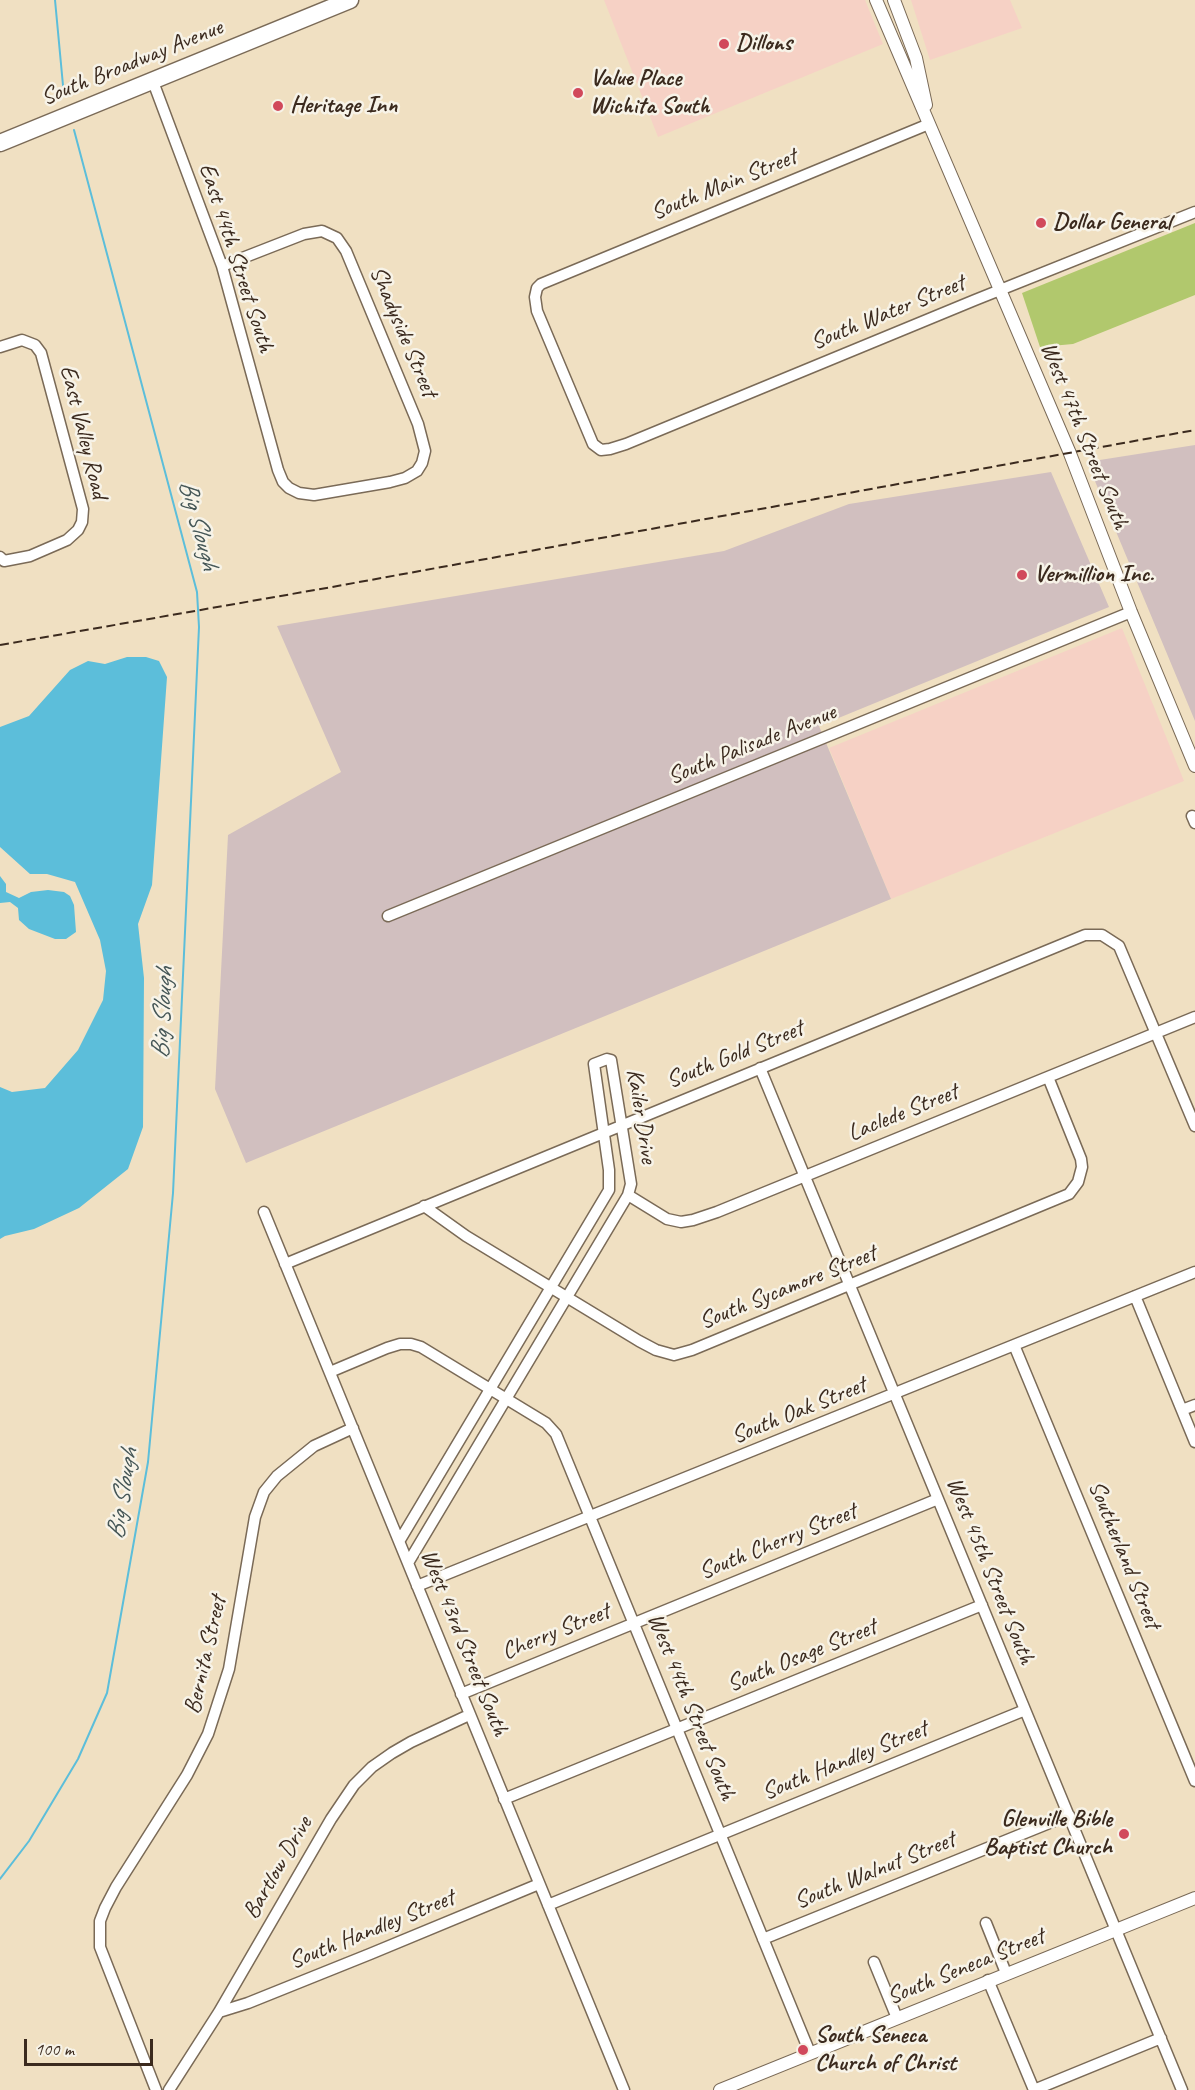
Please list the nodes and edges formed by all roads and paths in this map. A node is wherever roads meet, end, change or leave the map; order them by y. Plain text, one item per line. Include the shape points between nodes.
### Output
1 (350, 0) edge
2 (876, 0) edge
3 (894, 0) edge
4 (152, 79) junction
5 (930, 124) junction
6 (0, 143) edge
7 (1195, 212) edge
8 (222, 266) junction
9 (1001, 290) junction
10 (0, 347) edge
11 (597, 448) joint
12 (273, 452) joint
13 (0, 557) edge
14 (1131, 612) junction
15 (1195, 766) edge
16 (388, 916) dead end
17 (1195, 1017) edge
18 (1156, 1032) junction
19 (760, 1068) junction
20 (1048, 1077) junction
21 (621, 1125) junction
22 (1195, 1126) edge
23 (603, 1132) junction
24 (805, 1176) junction
25 (628, 1195) junction
26 (424, 1206) junction
27 (264, 1212) dead end
28 (285, 1264) junction
29 (1195, 1272) edge
30 (850, 1285) junction
31 (551, 1287) junction
32 (1134, 1296) junction
33 (567, 1297) junction
34 (1014, 1346) junction
35 (330, 1372) junction
36 (490, 1389) junction
37 (895, 1394) junction
38 (506, 1399) junction
39 (1195, 1405) edge
40 (1182, 1410) junction
41 (353, 1428) junction
42 (1195, 1443) edge
43 (938, 1499) junction
44 (590, 1518) junction
45 (400, 1540) junction
46 (408, 1563) junction
47 (417, 1586) junction
48 (982, 1605) junction
49 (634, 1623) junction
50 (461, 1694) junction
51 (1025, 1710) junction
52 (469, 1715) junction
53 (677, 1729) junction
54 (1195, 1781) edge
55 (504, 1799) junction
56 (1069, 1815) junction
57 (720, 1834) junction
58 (539, 1884) junction
59 (1195, 1898) edge
60 (548, 1905) junction
61 (986, 1923) dead end
62 (1116, 1930) junction
63 (763, 1939) junction
64 (874, 1962) dead end
65 (1006, 1973) junction
66 (988, 1980) junction
67 (219, 2012) junction
68 (897, 2018) junction
69 (1161, 2038) junction
70 (810, 2053) junction
71 (156, 2090) edge
72 (169, 2090) edge
73 (624, 2090) edge
74 (720, 2090) edge
75 (1034, 2090) edge
76 (1182, 2090) edge

1 - 4 main road, South Broadway Avenue
2 - 5 street
3 - 5 street via 916,58
4 - 6 main road, South Broadway Avenue
4 - 8 street, East 44th Street South
5 - 9 street, West 47th Street South
5 - 11 street, South Main Street via 545,281 537,288 537,311 589,438
7 - 9 street, South Water Street
8 - 12 street, East 44th Street South
8 - 12 street, Shadyside Street via 304,234 333,234 346,251 418,424 425,451 417,471 405,478 304,495 283,482
9 - 11 street, South Water Street via 626,444 610,450
9 - 14 street, West 47th Street South
10 - 13 street, East Valley Road via 22,340 35,345 41,353 83,509 78,530 67,540 11,561
14 - 15 street, West 47th Street South
14 - 16 street, South Palisade Avenue
17 - 18 street, Laclede Street
18 - 19 street, South Gold Street via 1119,946 1102,936 1085,935
18 - 20 street, Laclede Street
18 - 22 street
19 - 21 street, South Gold Street
19 - 24 street, West 45th Street South
20 - 24 street, Laclede Street
20 - 30 street, South Sycamore Street via 1081,1159 1081,1174 1074,1188 1053,1202
21 - 23 street, South Gold Street
21 - 23 street, Kailer Drive via 611,1060 603,1060 594,1064
21 - 25 street, Kailer Drive via 631,1184
23 - 26 street, South Gold Street
23 - 31 street, Kailer Drive via 609,1190
24 - 25 street, Laclede Street via 717,1212 681,1222 667,1219
24 - 30 street, West 45th Street South
25 - 33 street, Kailer Drive
26 - 28 street, South Gold Street
26 - 31 street, South Sycamore Street
27 - 28 street, West 43rd Street South
28 - 35 street, West 43rd Street South
29 - 32 street, South Oak Street
30 - 33 street, South Sycamore Street via 674,1355 648,1346
30 - 37 street, West 45th Street South
31 - 33 street, South Sycamore Street
31 - 36 street, Kailer Drive
32 - 34 street, South Oak Street
32 - 40 street
33 - 38 street, Kailer Drive
34 - 37 street, South Oak Street
34 - 54 street, Southerland Street
35 - 36 street via 387,1348 411,1344
35 - 41 street, West 43rd Street South
36 - 38 street
36 - 45 street, Kailer Drive
37 - 43 street, West 45th Street South
37 - 44 street, South Oak Street
38 - 44 street, West 44th Street South via 546,1423 556,1434
38 - 46 street, Kailer Drive
39 - 40 street
40 - 42 street
41 - 45 street, West 43rd Street South
41 - 71 street, Bernita Street via 314,1446 264,1492 255,1517 229,1670 208,1734 105,1908 99,1930 100,1947
43 - 48 street, West 45th Street South
43 - 49 street, South Cherry Street
44 - 47 street, South Oak Street
44 - 49 street, West 44th Street South
45 - 46 street, West 43rd Street South
46 - 47 street, West 43rd Street South
47 - 50 street, West 43rd Street South
48 - 51 street, West 45th Street South
48 - 53 street, South Osage Street
49 - 50 street, Cherry Street
49 - 53 street, West 44th Street South
50 - 52 street, West 43rd Street South
51 - 56 street, West 45th Street South
51 - 57 street, South Handley Street
52 - 55 street, West 43rd Street South
52 - 67 street, Bartlow Drive via 402,1747 361,1777 331,1819
53 - 55 street, South Osage Street
53 - 57 street, West 44th Street South
55 - 58 street, West 43rd Street South
56 - 62 street, West 45th Street South
56 - 63 street, South Walnut Street
57 - 60 street, South Handley Street
57 - 63 street, West 44th Street South
58 - 60 street, West 43rd Street South
58 - 67 street, South Handley Street
59 - 62 street, South Seneca Street
60 - 73 street, West 43rd Street South
61 - 65 street
62 - 65 street, South Seneca Street
62 - 69 street, West 45th Street South
63 - 70 street, West 44th Street South
64 - 68 street
65 - 66 street, South Seneca Street
66 - 68 street, South Seneca Street
66 - 75 street
67 - 72 street, Bartlow Drive
68 - 70 street, South Seneca Street
69 - 75 street
69 - 76 street, West 45th Street South
70 - 74 street, South Seneca Street

